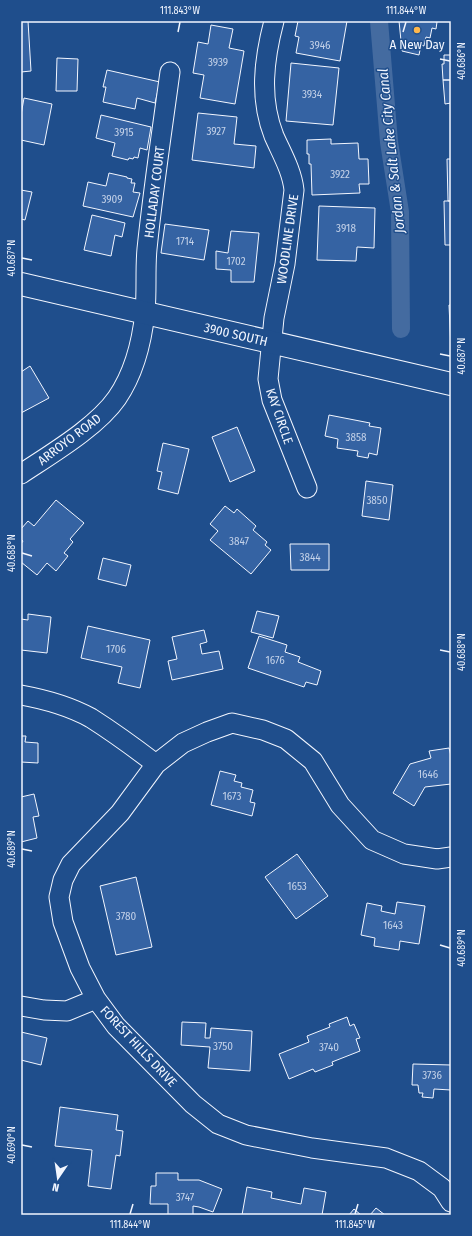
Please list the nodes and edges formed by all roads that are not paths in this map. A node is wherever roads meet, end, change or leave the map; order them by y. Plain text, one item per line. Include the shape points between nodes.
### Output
1 (274, 21) edge
2 (170, 72) dead end
3 (21, 284) edge
4 (145, 312) junction
5 (272, 342) junction
6 (451, 384) edge
7 (21, 474) edge
8 (307, 488) dead end
9 (21, 695) edge
10 (156, 764) junction
11 (451, 857) edge
12 (96, 999) junction
13 (21, 1006) edge
14 (451, 1202) edge

1 - 5 street, WOODLINE DRIVE via 266,58 264,90 269,120 293,179 294,190
2 - 4 street, HOLLADAY COURT via 146,250
3 - 4 main road, 3900 SOUTH
4 - 5 main road, 3900 SOUTH
4 - 7 street, ARROYO ROAD via 133,368 117,399 85,430
5 - 6 main road, 3900 SOUTH
5 - 8 street, KAY CIRCLE via 269,390
9 - 10 street via 58,705 89,718
10 - 11 street, FOREST HILLS DRIVE via 183,743 232,723 263,730 286,739 313,761 340,805 372,840 404,854 437,859
10 - 12 street, FOREST HILLS DRIVE via 120,813 71,864 63,880 60,897 63,922 80,968
12 - 13 street via 67,1011
12 - 14 street, FOREST HILLS DRIVE via 116,1026 193,1104 218,1124 246,1135 312,1148 386,1158 419,1171 442,1188

